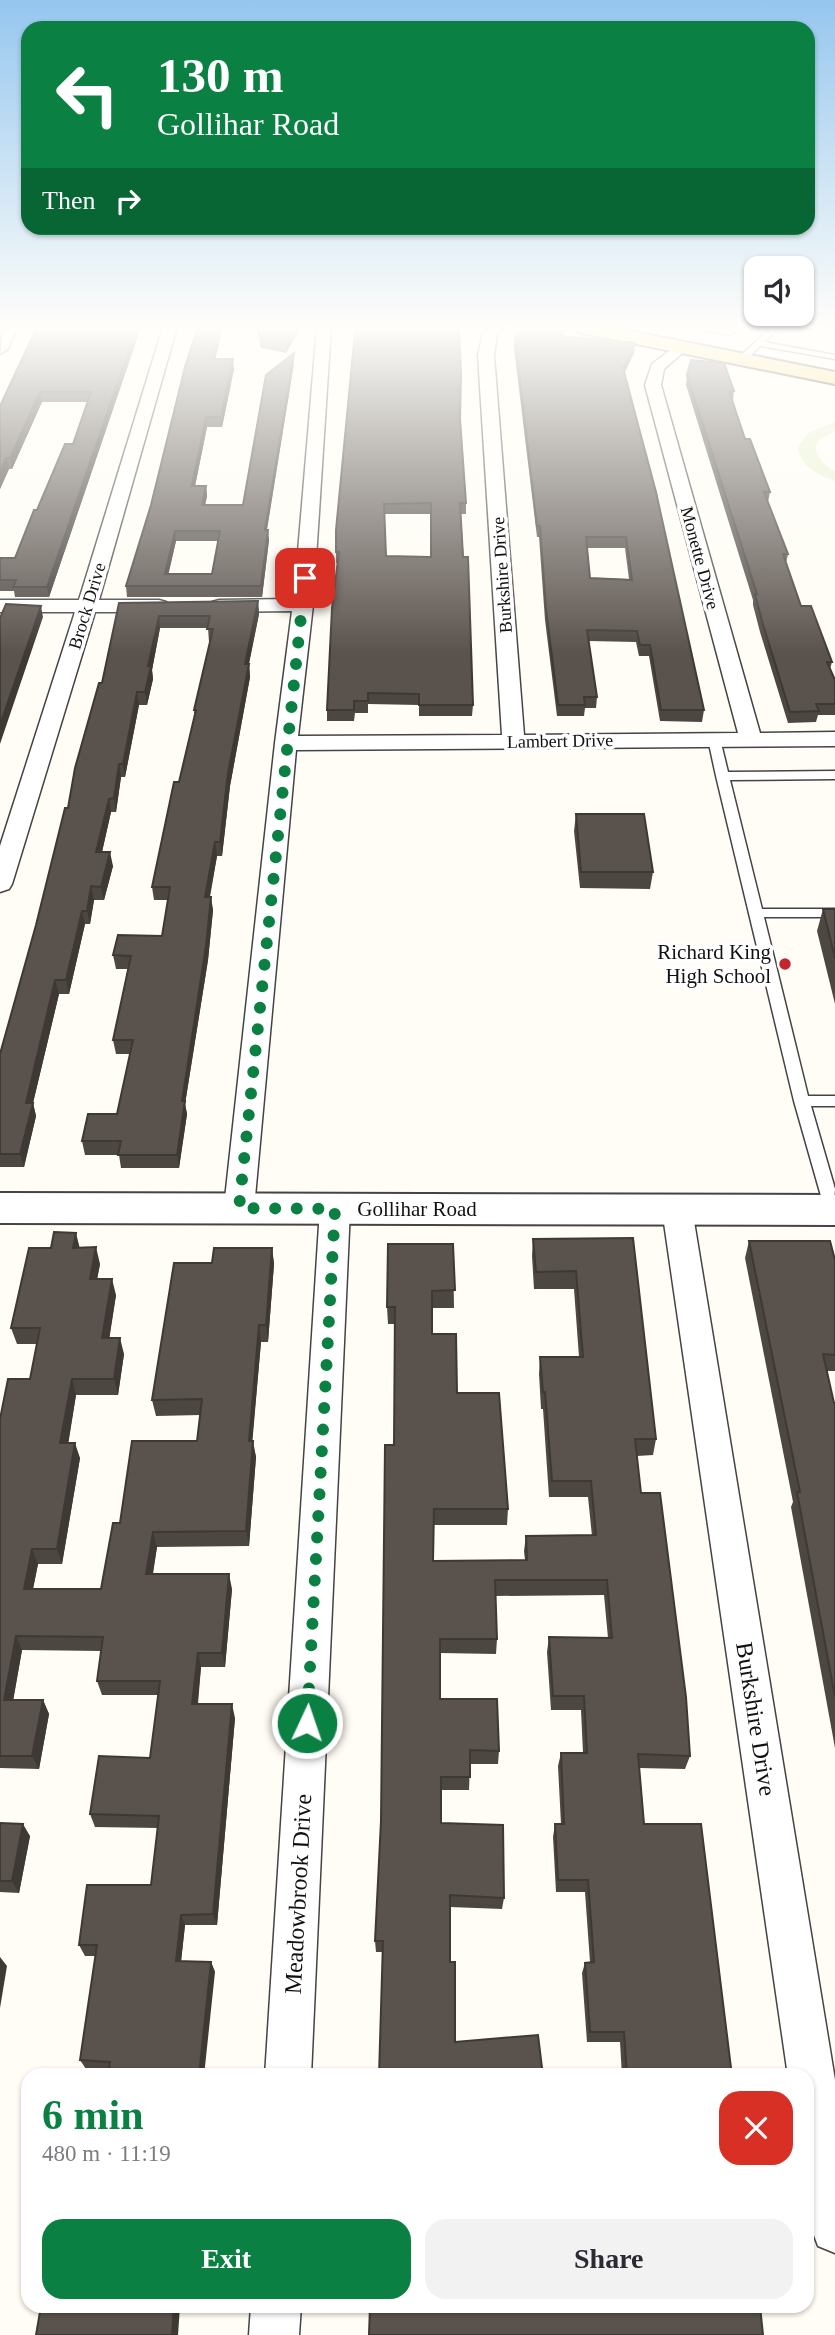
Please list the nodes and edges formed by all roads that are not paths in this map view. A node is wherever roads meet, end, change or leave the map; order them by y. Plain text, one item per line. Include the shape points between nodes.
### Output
1 (138, 436) edge
2 (316, 436) edge
3 (492, 436) edge
4 (667, 436) edge
5 (303, 605) junction
6 (0, 606) edge
7 (87, 606) junction
8 (750, 738) junction
9 (714, 739) junction
10 (835, 739) edge
11 (514, 742) junction
12 (286, 743) junction
13 (835, 775) edge
14 (722, 776) junction
15 (0, 884) edge
16 (755, 913) junction
17 (835, 913) edge
18 (802, 1101) junction
19 (835, 1101) edge
20 (0, 1208) edge
21 (239, 1208) junction
22 (335, 1209) junction
23 (677, 1209) junction
24 (834, 1210) edge
25 (288, 2068) edge
26 (810, 2068) edge
27 (814, 2093) edge
28 (835, 2229) edge
29 (276, 2313) edge
30 (274, 2335) edge

1 - 7 street, Brock Drive
2 - 5 street
3 - 11 street, Burkshire Drive
4 - 8 street, Monette Drive
5 - 7 street
5 - 12 street
6 - 7 street
7 - 15 street, Brock Drive
8 - 9 street, Lambert Drive
8 - 10 street, Lambert Drive
9 - 11 street, Lambert Drive
9 - 14 lane
11 - 12 street, Lambert Drive
12 - 21 street
13 - 14 lane
14 - 16 lane
16 - 17 lane
16 - 18 lane
18 - 19 lane
18 - 24 lane
20 - 21 street, Gollihar Road
21 - 22 street, Gollihar Road
22 - 23 street, Gollihar Road
22 - 25 street, Meadowbrook Drive
23 - 24 street, Gollihar Road
23 - 26 street, Burkshire Drive
27 - 28 street, Burkshire Drive
29 - 30 street

